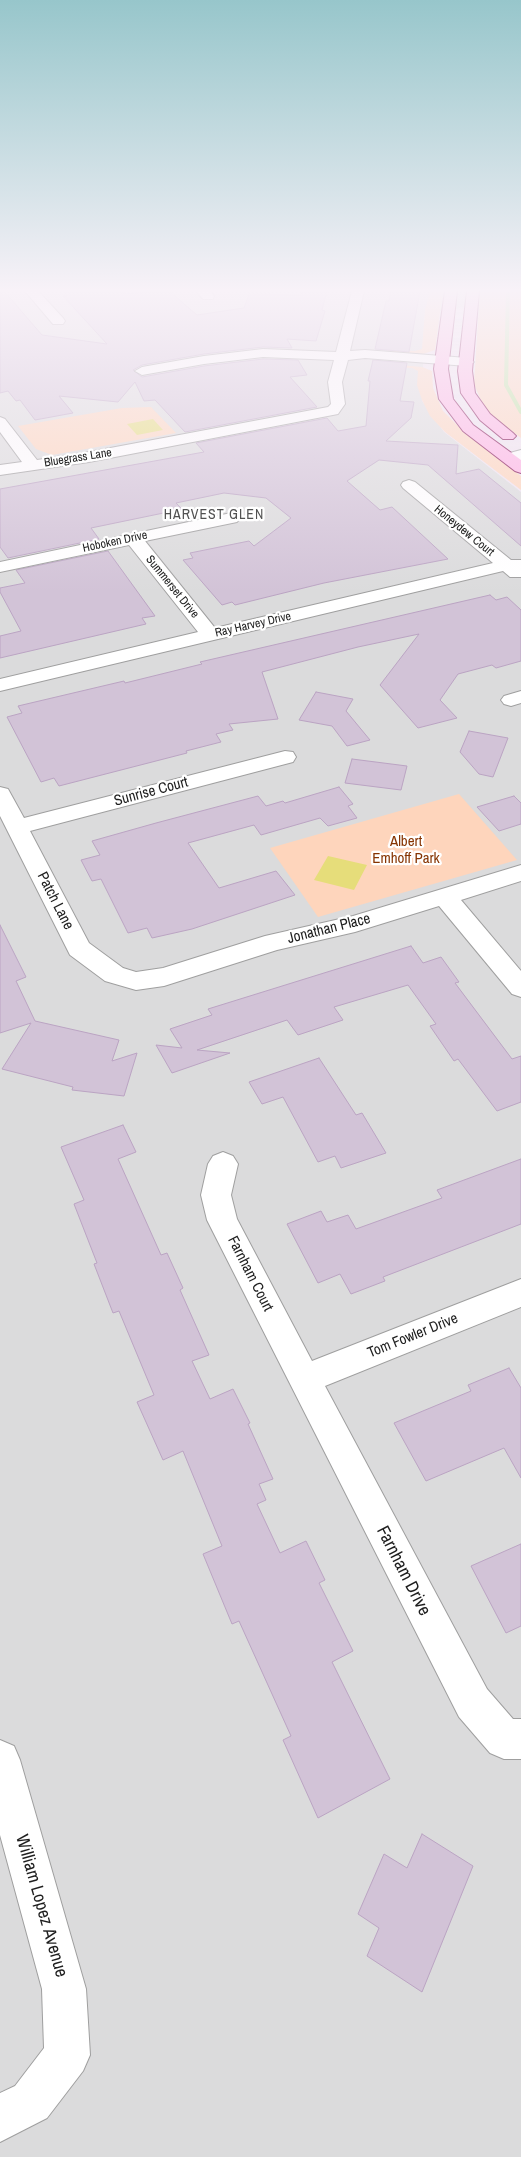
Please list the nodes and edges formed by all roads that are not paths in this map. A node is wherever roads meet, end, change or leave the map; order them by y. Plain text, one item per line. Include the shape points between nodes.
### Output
1 (337, 392) edge
2 (443, 392) edge
3 (469, 392) edge
4 (0, 422) edge
5 (521, 446) edge
6 (514, 456) edge
7 (33, 465) junction
8 (521, 468) edge
9 (0, 470) edge
10 (409, 485) dead end
11 (231, 518) dead end
12 (133, 538) junction
13 (0, 566) edge
14 (517, 566) edge
15 (210, 635) junction
16 (0, 685) edge
17 (284, 757) dead end
18 (0, 794) edge
19 (17, 827) junction
20 (521, 873) edge
21 (444, 896) junction
22 (136, 981) joint
23 (521, 988) edge
24 (223, 1164) dead end
25 (521, 1294) edge
26 (304, 1379) junction
27 (521, 1739) edge
28 (0, 1760) edge
29 (0, 2119) edge

1 - 7 street, Bluegrass Lane via 338,404 333,410 309,417
2 - 6 main road via 468,428
3 - 5 main road via 473,404 485,417
4 - 7 street
6 - 8 main road
7 - 9 street, Bluegrass Lane
10 - 14 street, Honeydew Court
11 - 12 street, Hoboken Drive
12 - 13 street, Hoboken Drive
12 - 15 street, Summerset Drive
14 - 15 street, Ray Harvey Drive
15 - 16 street, Ray Harvey Drive
17 - 19 street, Sunrise Court
18 - 19 street, Patch Lane
19 - 22 street, Patch Lane via 79,949 114,974
20 - 21 street, Jonathan Place
21 - 22 street, Jonathan Place via 355,924 274,942 164,977
21 - 23 street
24 - 26 street, Farnham Court via 216,1195 222,1220
25 - 26 street, Tom Fowler Drive
26 - 27 street, Farnham Drive via 473,1703 504,1739
28 - 29 street, William Lopez Avenue via 64,1989 67,2055 31,2102

